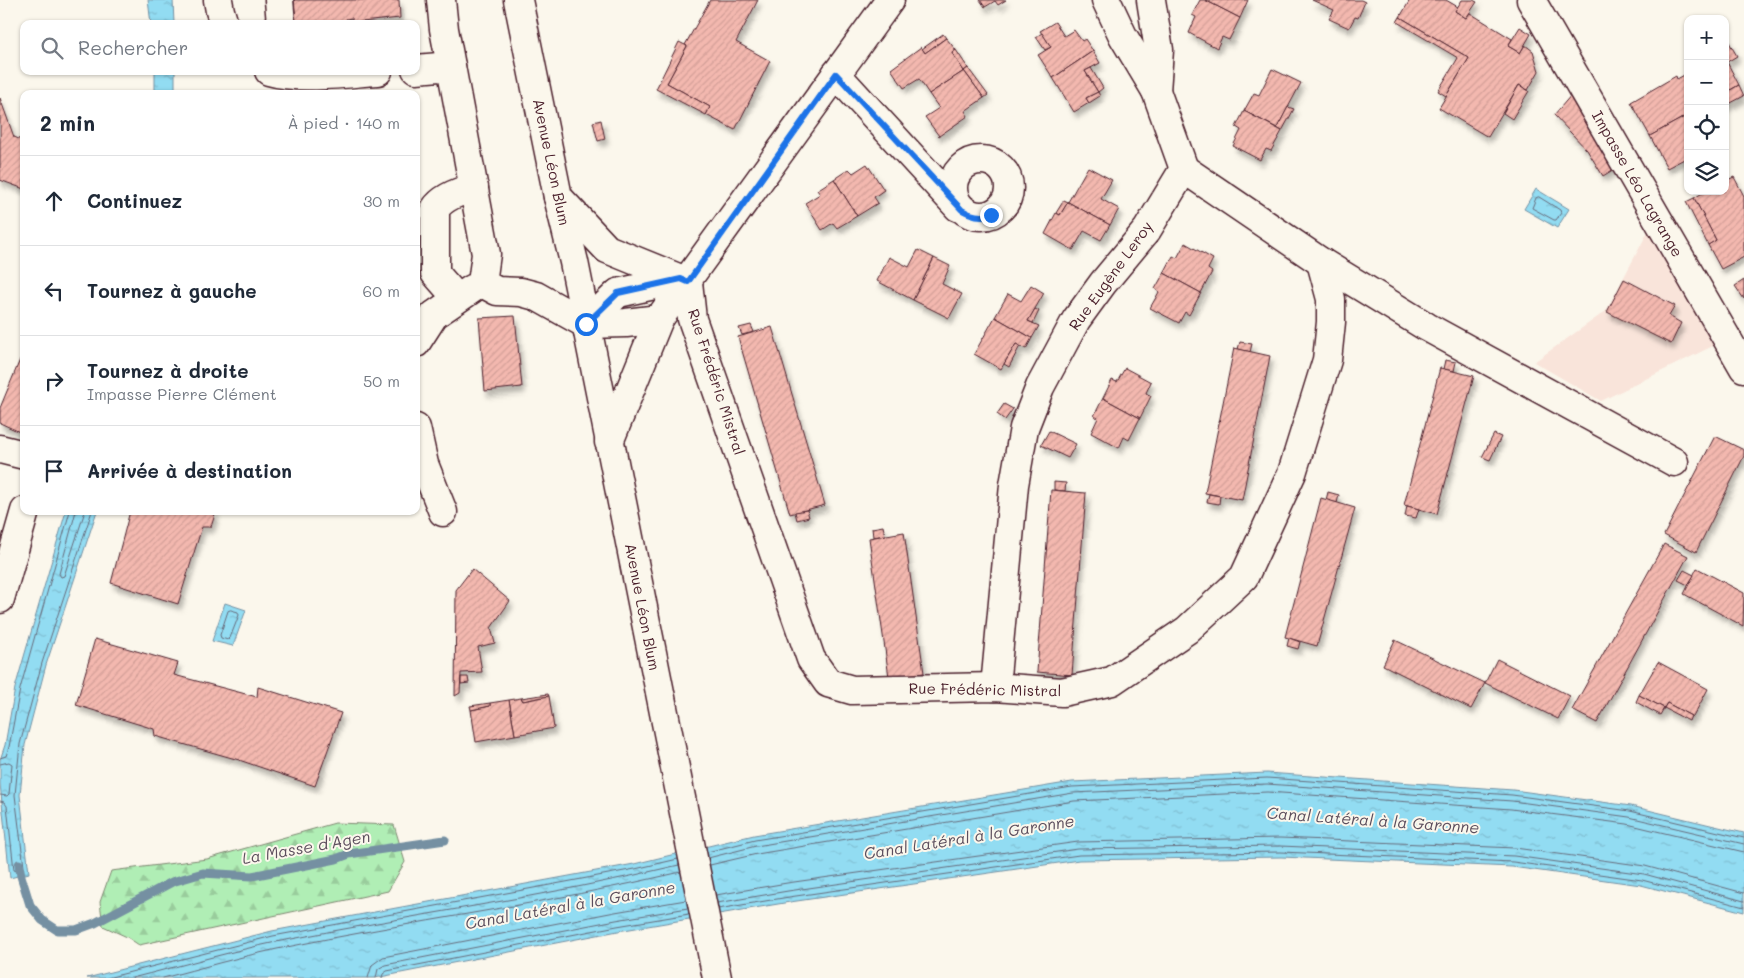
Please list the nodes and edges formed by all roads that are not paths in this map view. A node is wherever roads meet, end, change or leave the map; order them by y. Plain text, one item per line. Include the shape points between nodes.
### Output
1 (218, 0) edge
2 (278, 0) edge
3 (442, 0) edge
4 (518, 0) edge
5 (890, 0) edge
6 (1106, 0) edge
7 (1151, 0) edge
8 (1531, 0) edge
9 (223, 20) edge
10 (280, 20) edge
11 (451, 66) junction
12 (420, 69) edge
13 (836, 74) junction
14 (1156, 90) junction
15 (1184, 169) junction
16 (474, 188) junction
17 (558, 197) junction
18 (958, 207) dead end
19 (1321, 262) junction
20 (684, 280) junction
21 (482, 283) junction
22 (457, 298) junction
23 (659, 320) junction
24 (586, 324) junction
25 (420, 337) edge
26 (1744, 368) edge
27 (609, 442) junction
28 (420, 446) edge
29 (0, 449) edge
30 (20, 454) edge
31 (1674, 462) dead end
32 (443, 512) dead end
33 (24, 515) edge
34 (0, 598) edge
35 (995, 687) junction
36 (717, 978) edge

1 - 9 street
2 - 10 street
3 - 11 street
4 - 17 street, Avenue Léon Blum
5 - 13 street
6 - 14 street
7 - 14 street via 1159,50
8 - 26 street, Impasse Léo Lagrange
11 - 12 street
11 - 16 street
13 - 18 street
13 - 20 street
14 - 15 street
15 - 19 street
15 - 35 street, Rue Eugène Leroy via 1147,230 1076,320 1040,387 1024,428 1014,485
16 - 21 street via 486,254
16 - 22 street via 439,202 435,209 435,273
17 - 20 street via 607,248
17 - 24 street, Avenue Léon Blum
19 - 31 street via 1427,327
19 - 35 street, Rue Frédéric Mistral via 1330,299 1331,322 1326,360 1292,473 1244,577 1187,630 1112,681 1062,692
20 - 23 street
20 - 24 street via 618,293
20 - 35 street, Rue Frédéric Mistral via 692,319 811,659 828,683 852,690
21 - 22 street
21 - 24 street via 497,290 536,296
22 - 25 street via 434,315
23 - 24 street
23 - 27 street
24 - 27 street, Avenue Léon Blum
27 - 36 street, Avenue Léon Blum
28 - 32 street
29 - 30 street
33 - 34 street

